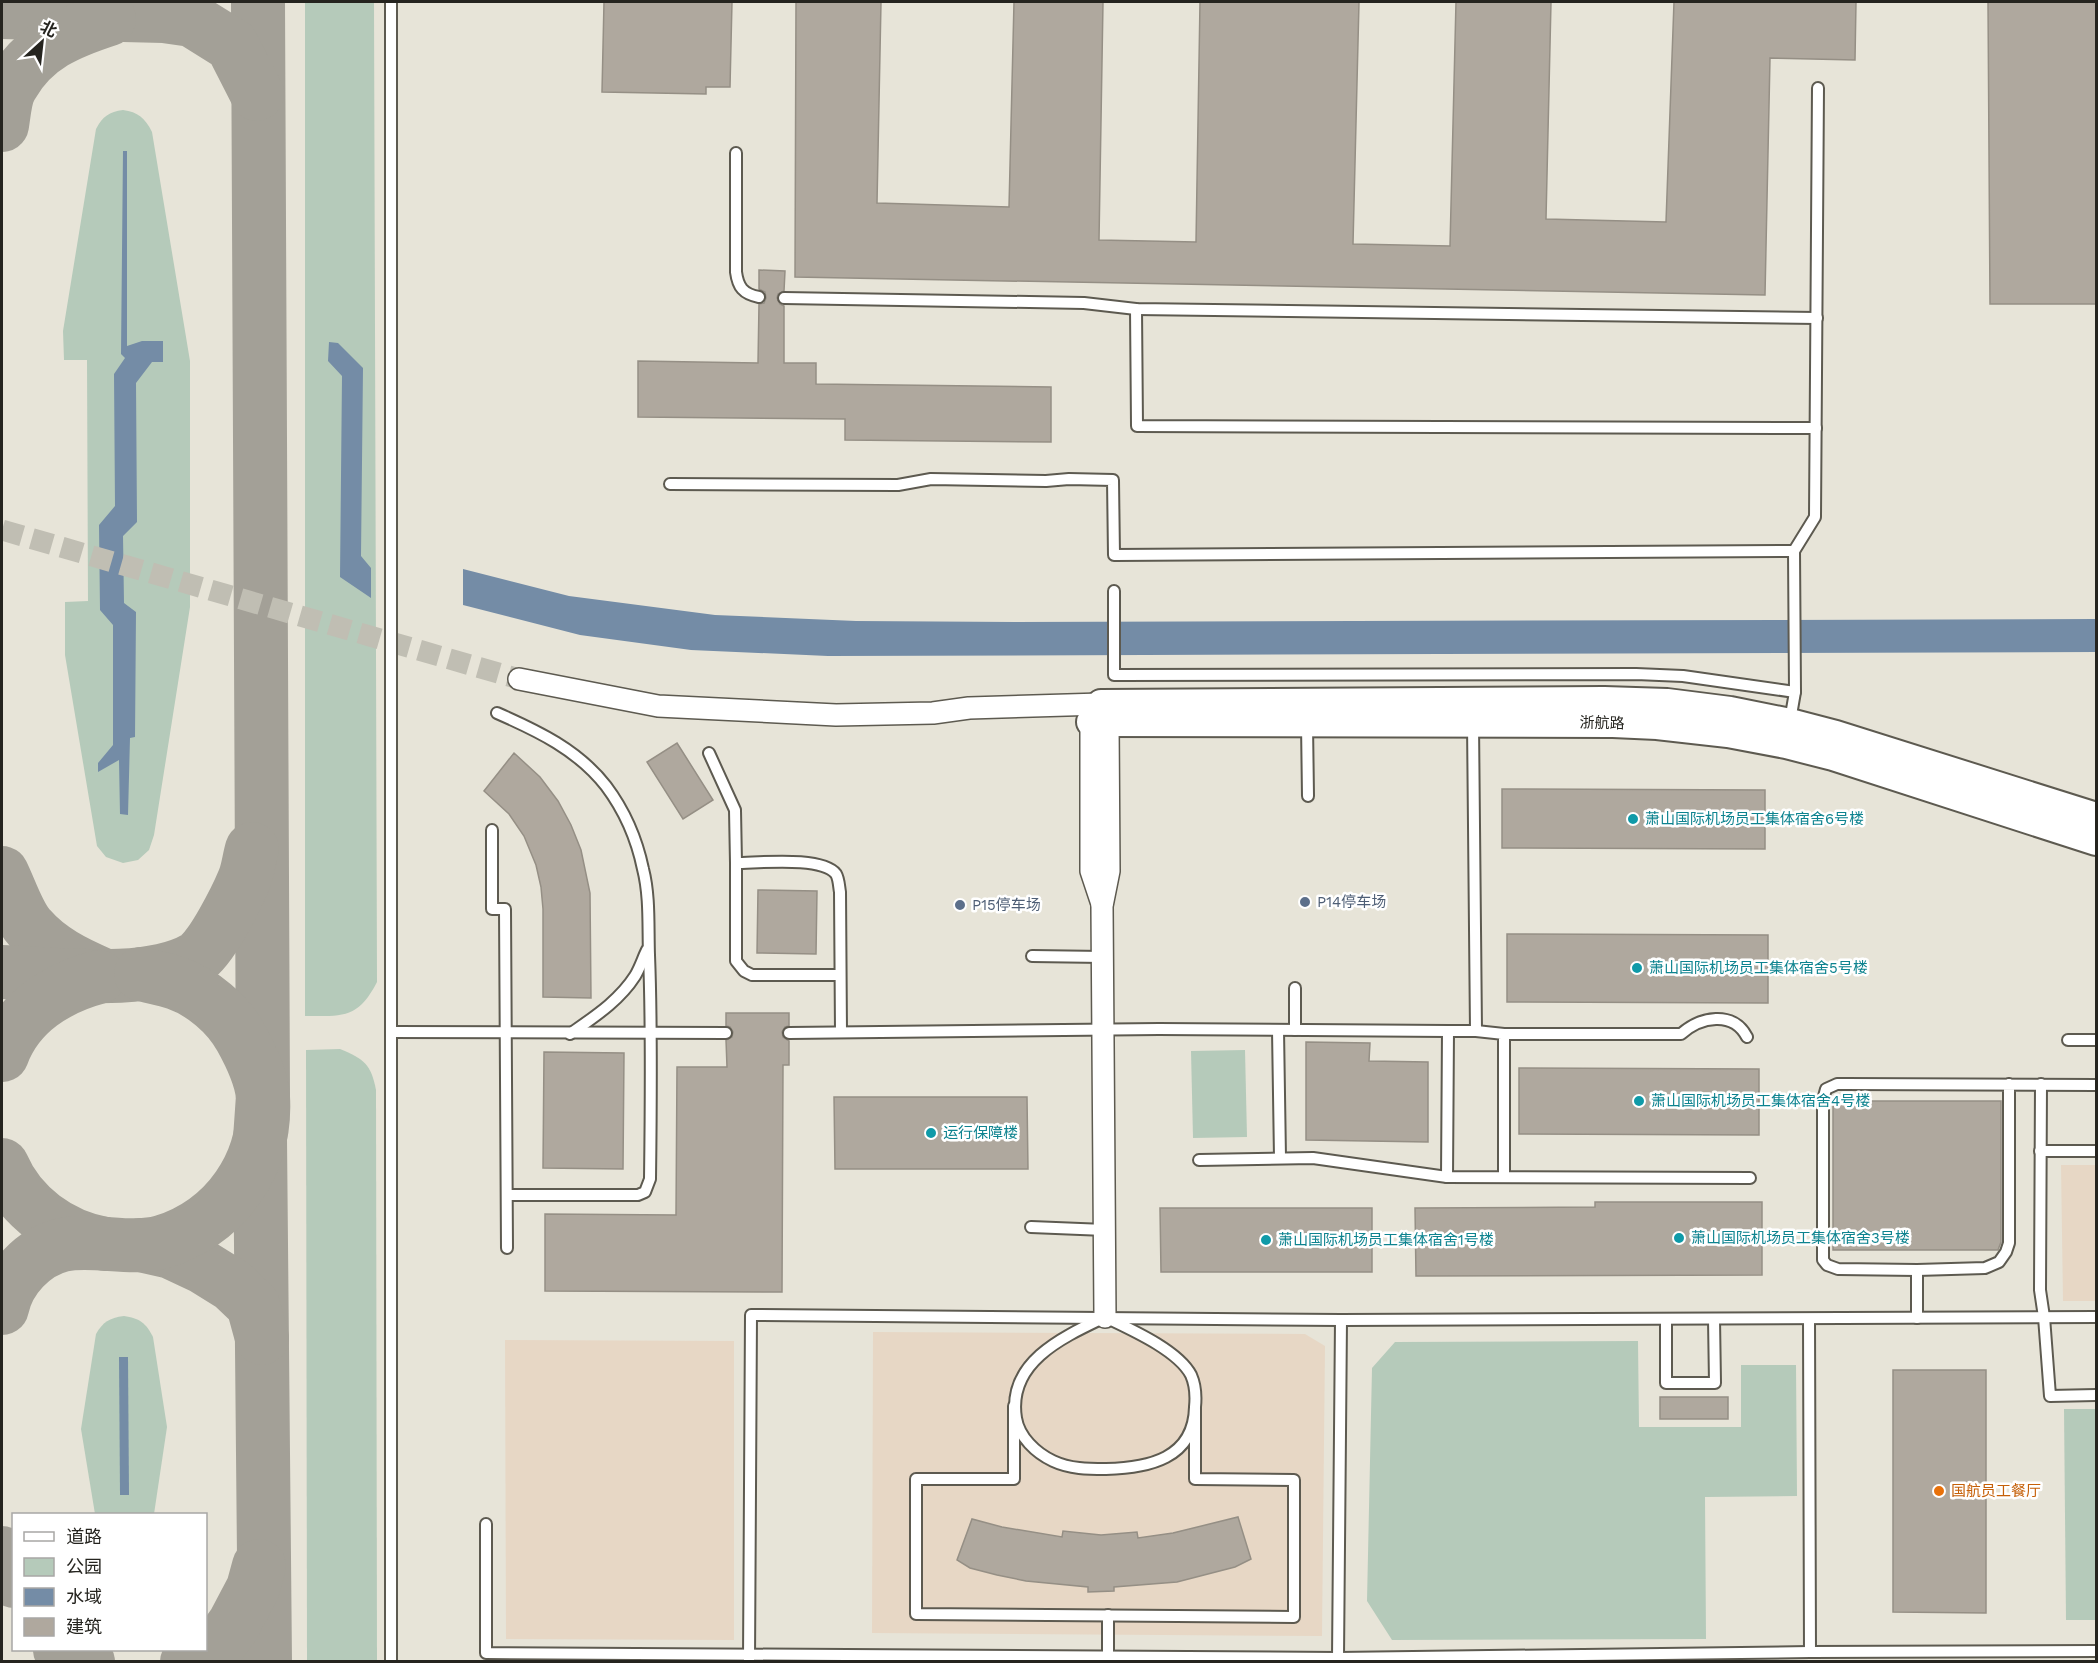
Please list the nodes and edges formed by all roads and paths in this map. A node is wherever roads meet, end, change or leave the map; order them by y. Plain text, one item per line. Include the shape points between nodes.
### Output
1 (391, 2) edge
2 (1818, 88) dead end
3 (736, 153) dead end
4 (759, 297) dead end
5 (784, 298) dead end
6 (1136, 309) junction
7 (1817, 318) junction
8 (1816, 428) junction
9 (670, 484) dead end
10 (1794, 551) junction
11 (1114, 591) dead end
12 (519, 679) tunnel mouth
13 (1795, 692) junction
14 (497, 713) dead end
15 (1100, 716) junction
16 (1307, 723) junction
17 (1473, 723) junction
18 (1788, 734) junction
19 (709, 753) dead end
20 (1308, 796) dead end
21 (2095, 826) edge
22 (492, 830) dead end
23 (736, 863) junction
24 (649, 947) junction
25 (1032, 956) dead end
26 (1103, 957) junction
27 (840, 975) junction
28 (1295, 988) dead end
29 (1104, 1029) junction
30 (1278, 1030) junction
31 (1295, 1030) junction
32 (1448, 1031) junction
33 (1476, 1031) junction
34 (391, 1032) junction
35 (841, 1032) junction
36 (507, 1033) junction
37 (726, 1033) dead end
38 (789, 1033) dead end
39 (570, 1034) junction
40 (652, 1034) junction
41 (1504, 1034) junction
42 (1747, 1037) dead end
43 (2068, 1040) dead end
44 (2097, 1040) edge
45 (2009, 1084) junction
46 (2041, 1084) junction
47 (2097, 1085) edge
48 (2040, 1151) junction
49 (2097, 1151) edge
50 (1280, 1158) junction
51 (1200, 1160) dead end
52 (1447, 1177) junction
53 (1504, 1177) junction
54 (1750, 1178) dead end
55 (507, 1195) junction
56 (1031, 1227) dead end
57 (1105, 1230) junction
58 (507, 1248) dead end
59 (1917, 1270) junction
60 (1105, 1317) junction
61 (2044, 1317) junction
62 (2097, 1317) edge
63 (1917, 1318) junction
64 (1666, 1319) junction
65 (1714, 1319) junction
66 (1809, 1319) junction
67 (1341, 1320) junction
68 (2097, 1395) edge
69 (1014, 1406) junction
70 (1196, 1409) junction
71 (486, 1524) dead end
72 (1108, 1615) junction
73 (2097, 1651) edge
74 (1810, 1652) junction
75 (1108, 1657) junction
76 (749, 1658) edge
77 (1338, 1658) junction
78 (970, 1659) edge
79 (391, 1662) edge

1 - 34 lane
2 - 7 lane
3 - 4 lane via 736,272 743,291
5 - 6 lane via 1084,303
6 - 7 lane
6 - 8 lane via 1137,426
7 - 8 lane
8 - 10 lane via 1815,517
9 - 10 lane via 898,485 932,479 1113,480 1114,555
10 - 13 lane
11 - 13 lane via 1114,675 1636,674
12 - 15 street via 658,706 836,715 933,713 969,708
13 - 18 lane
14 - 24 lane via 540,732 580,759 606,786 628,822 644,869
15 - 16 street, 浙航路
15 - 18 street, 浙航路 via 1604,701 1730,711
15 - 26 street via 1092,871 1102,906
16 - 17 street, 浙航路
16 - 20 lane
17 - 18 street, 浙航路 via 1657,725 1728,733
17 - 33 lane
18 - 21 street, 浙航路 via 1836,735
19 - 23 lane via 735,810
22 - 36 lane via 492,909 505,909
23 - 27 lane via 809,863 827,867 837,876
23 - 27 lane via 736,961 744,971 752,975
24 - 39 lane via 620,995
24 - 40 lane
25 - 26 lane
26 - 29 street
27 - 35 lane
28 - 31 lane
29 - 30 lane
29 - 35 lane
29 - 57 street
30 - 31 lane
30 - 50 lane
31 - 32 lane
32 - 33 lane
32 - 52 lane
33 - 41 lane
34 - 36 lane
34 - 79 lane
35 - 38 lane
36 - 39 lane
36 - 55 lane
37 - 40 lane
39 - 40 lane
40 - 55 lane via 650,1179 645,1192
41 - 42 lane via 1681,1034 1690,1025 1718,1018 1734,1023
41 - 53 lane
43 - 44 lane
45 - 46 lane
45 - 59 lane via 2006,1252 1999,1262 1985,1268
45 - 59 lane via 1837,1084 1826,1089 1823,1260 1838,1269
46 - 47 lane
46 - 48 lane
48 - 49 lane
48 - 61 lane via 2040,1290
50 - 51 lane
50 - 52 lane via 1313,1158
52 - 53 lane
53 - 54 lane
55 - 58 lane
56 - 57 lane
57 - 60 street
59 - 63 lane
60 - 67 lane
60 - 69 lane via 1045,1350 1024,1373 1016,1389
60 - 70 lane via 1159,1345 1179,1361 1191,1375
60 - 76 lane via 751,1315
61 - 62 lane
61 - 63 lane
61 - 68 lane via 2050,1396
63 - 66 lane
64 - 65 lane
64 - 65 lane via 1666,1383 1715,1383
64 - 67 lane
65 - 66 lane
66 - 74 lane
67 - 77 lane
69 - 70 lane via 1017,1427 1032,1446 1053,1461 1081,1470 1136,1468 1165,1460 1190,1431
69 - 72 lane via 1014,1479 916,1479 916,1614
70 - 72 lane via 1195,1479 1294,1480 1294,1617
71 - 76 lane via 486,1653
72 - 75 lane
73 - 74 lane
74 - 77 lane
75 - 77 lane
75 - 78 lane
76 - 78 lane

